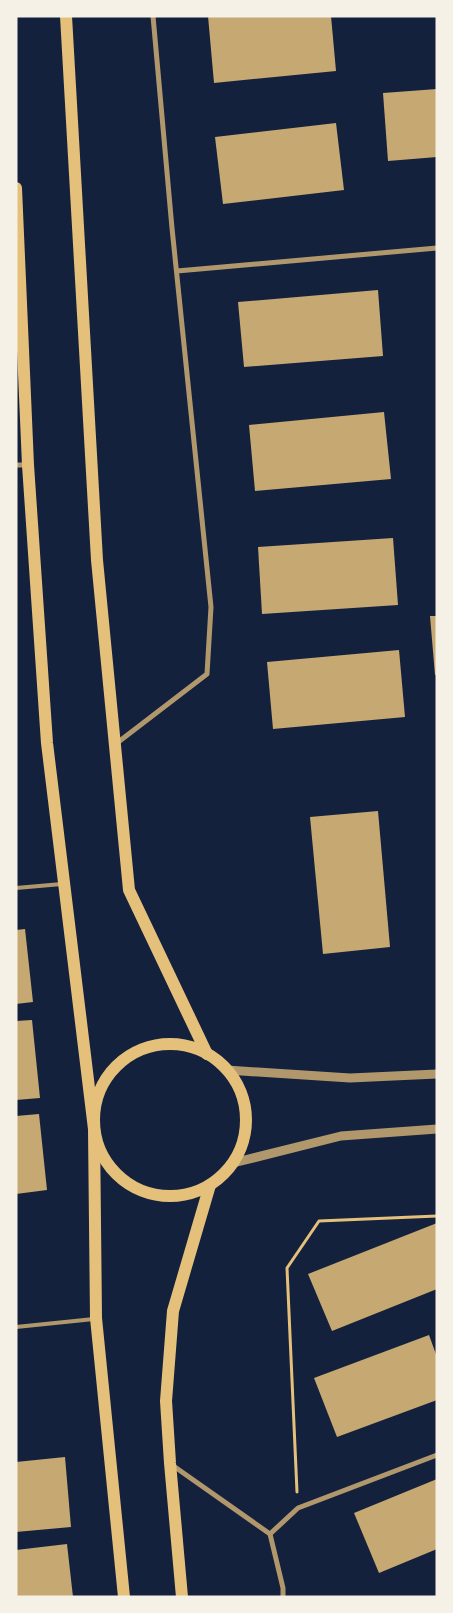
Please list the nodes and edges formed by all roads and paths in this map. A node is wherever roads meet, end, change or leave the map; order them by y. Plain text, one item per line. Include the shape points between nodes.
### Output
1 (66, 16) edge
2 (154, 16) edge
3 (16, 188) edge
4 (437, 248) edge
5 (176, 271) junction
6 (22, 465) edge
7 (115, 745) junction
8 (64, 884) junction
9 (16, 888) edge
10 (207, 1054) junction
11 (227, 1070) junction
12 (437, 1074) edge
13 (437, 1129) edge
14 (94, 1130) junction
15 (233, 1163) junction
16 (210, 1185) junction
17 (437, 1216) edge
18 (96, 1318) junction
19 (16, 1328) edge
20 (437, 1455) edge
21 (170, 1463) junction
22 (298, 1508) junction
23 (270, 1534) junction
24 (124, 1597) edge
25 (182, 1597) edge
26 (283, 1597) edge

1 - 7 main road via 97,560
2 - 5 street
3 - 6 main road
4 - 5 street
5 - 7 street via 211,607 207,674
6 - 8 main road via 47,743
7 - 10 main road via 129,890
8 - 9 lane
8 - 14 main road
10 - 11 main road
10 - 14 main road via 185,1046 161,1045 138,1051 118,1064 103,1083 95,1106
11 - 12 street via 350,1078
11 - 15 main road via 240,1091 246,1115 243,1140
13 - 15 street via 341,1136
14 - 16 main road via 101,1154 116,1174 137,1189 161,1196 186,1194
14 - 18 main road
15 - 16 main road
16 - 21 main road via 173,1311 166,1401
17 - 22 path via 319,1221 287,1268
18 - 19 lane
18 - 24 main road
20 - 22 street
21 - 23 street
21 - 25 main road
22 - 23 street
23 - 26 street

